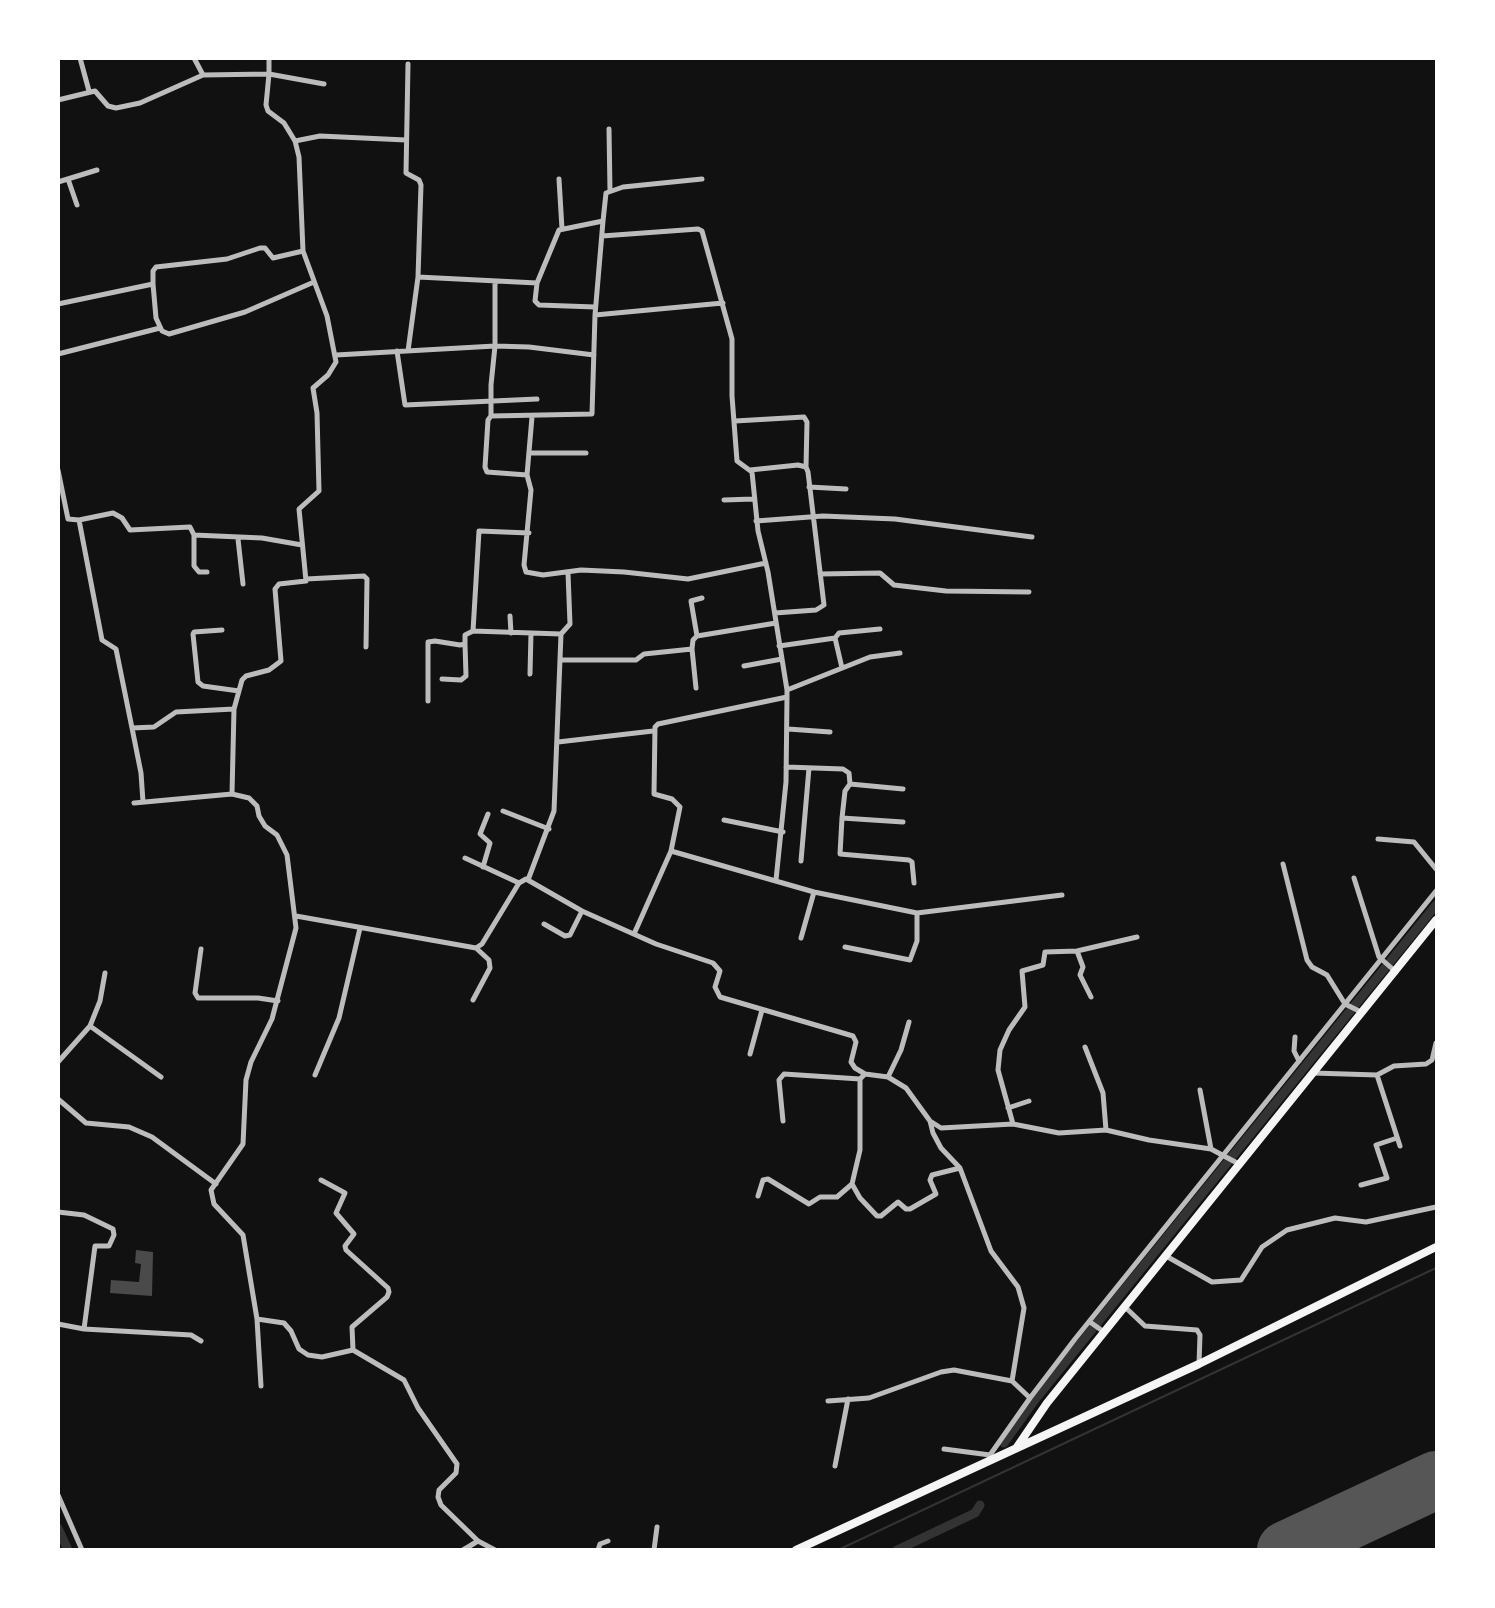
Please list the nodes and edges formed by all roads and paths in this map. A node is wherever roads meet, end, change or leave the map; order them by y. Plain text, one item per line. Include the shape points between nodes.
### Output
1 (80, 58) edge
2 (194, 58) edge
3 (269, 58) edge
4 (408, 64) dead end
5 (269, 74) junction
6 (203, 75) junction
7 (324, 84) dead end
8 (89, 91) junction
9 (58, 100) edge
10 (609, 129) dead end
11 (406, 140) junction
12 (295, 141) junction
13 (97, 170) dead end
14 (68, 179) junction
15 (559, 179) dead end
16 (702, 179) dead end
17 (58, 182) edge
18 (610, 191) junction
19 (77, 205) dead end
20 (603, 221) junction
21 (562, 229) junction
22 (602, 236) junction
23 (303, 251) junction
24 (418, 277) junction
25 (495, 281) junction
26 (314, 282) junction
27 (537, 283) junction
28 (153, 284) junction
29 (723, 303) junction
30 (58, 304) edge
31 (595, 308) junction
32 (594, 315) junction
33 (160, 328) junction
34 (495, 346) junction
35 (397, 351) junction
36 (408, 351) junction
37 (58, 354) edge
38 (336, 355) junction
39 (594, 355) junction
40 (491, 399) junction
41 (537, 399) dead end
42 (491, 416) junction
43 (532, 417) junction
44 (735, 421) junction
45 (530, 453) junction
46 (586, 453) dead end
47 (806, 467) junction
48 (58, 470) edge
49 (750, 470) junction
50 (527, 475) junction
51 (809, 488) junction
52 (846, 489) dead end
53 (753, 499) junction
54 (724, 500) dead end
55 (812, 516) junction
56 (79, 520) junction
57 (756, 521) junction
58 (529, 533) junction
59 (194, 535) junction
60 (1032, 537) dead end
61 (238, 538) junction
62 (302, 546) junction
63 (766, 563) junction
64 (207, 572) dead end
65 (568, 573) junction
66 (820, 574) junction
67 (306, 579) junction
68 (243, 584) dead end
69 (1029, 592) dead end
70 (702, 598) dead end
71 (775, 613) junction
72 (510, 616) dead end
73 (776, 623) junction
74 (880, 629) dead end
75 (222, 630) dead end
76 (473, 631) junction
77 (511, 633) junction
78 (531, 633) junction
79 (561, 634) junction
80 (698, 636) junction
81 (835, 638) junction
82 (465, 644) junction
83 (779, 646) junction
84 (366, 647) dead end
85 (692, 649) junction
86 (900, 652) dead end
87 (782, 659) junction
88 (561, 660) junction
89 (744, 666) dead end
90 (842, 668) junction
91 (530, 674) dead end
92 (442, 679) dead end
93 (696, 688) dead end
94 (787, 690) junction
95 (239, 691) junction
96 (787, 697) junction
97 (428, 701) dead end
98 (234, 709) junction
99 (132, 728) junction
100 (788, 729) junction
101 (653, 731) junction
102 (830, 732) dead end
103 (558, 742) junction
104 (786, 767) junction
105 (809, 768) junction
106 (850, 784) junction
107 (903, 789) dead end
108 (232, 794) junction
109 (143, 802) junction
110 (134, 803) dead end
111 (503, 811) dead end
112 (488, 814) dead end
113 (842, 818) junction
114 (724, 820) dead end
115 (903, 822) dead end
116 (549, 829) junction
117 (783, 832) junction
118 (1378, 839) dead end
119 (671, 851) junction
120 (465, 858) dead end
121 (801, 861) dead end
122 (1282, 864) dead end
123 (483, 867) junction
124 (1437, 869) edge
125 (1354, 878) dead end
126 (528, 880) junction
127 (776, 880) junction
128 (519, 883) junction
129 (914, 883) dead end
130 (1437, 891) edge
131 (814, 892) junction
132 (1062, 895) dead end
133 (582, 911) junction
134 (917, 913) junction
135 (296, 916) junction
136 (1437, 920) edge
137 (544, 924) dead end
138 (360, 928) junction
139 (634, 934) junction
140 (1137, 937) dead end
141 (801, 938) dead end
142 (845, 947) dead end
143 (476, 948) junction
144 (201, 949) dead end
145 (1077, 951) junction
146 (1381, 961) junction
147 (1395, 971) junction
148 (105, 973) dead end
149 (1090, 997) dead end
150 (473, 1000) dead end
151 (278, 1001) junction
152 (1347, 1006) junction
153 (762, 1010) junction
154 (1360, 1011) junction
155 (909, 1023) dead end
156 (90, 1026) junction
157 (1295, 1037) dead end
158 (1437, 1043) edge
159 (1085, 1047) dead end
160 (750, 1054) dead end
161 (1299, 1061) junction
162 (58, 1062) edge
163 (1312, 1072) junction
164 (315, 1075) dead end
165 (1377, 1075) junction
166 (161, 1077) dead end
167 (863, 1077) junction
168 (888, 1077) junction
169 (1200, 1090) dead end
170 (58, 1099) edge
171 (1029, 1101) dead end
172 (1008, 1108) junction
173 (783, 1121) dead end
174 (930, 1121) junction
175 (1013, 1124) junction
176 (1106, 1130) junction
177 (1397, 1138) junction
178 (1400, 1146) dead end
179 (1211, 1149) junction
180 (1225, 1155) junction
181 (1238, 1163) junction
182 (960, 1168) junction
183 (321, 1180) dead end
184 (216, 1184) junction
185 (852, 1184) junction
186 (1361, 1185) dead end
187 (758, 1196) dead end
188 (1437, 1207) edge
189 (58, 1212) edge
190 (1437, 1247) edge
191 (1166, 1256) junction
192 (1125, 1307) junction
193 (257, 1319) junction
194 (1091, 1323) junction
195 (58, 1324) edge
196 (84, 1329) junction
197 (1103, 1331) junction
198 (201, 1341) dead end
199 (353, 1350) junction
200 (1199, 1364) junction
201 (1012, 1381) junction
202 (261, 1386) dead end
203 (1030, 1398) junction
204 (848, 1399) junction
205 (828, 1401) dead end
206 (944, 1449) dead end
207 (1016, 1449) junction
208 (991, 1457) junction
209 (835, 1466) dead end
210 (58, 1495) edge
211 (657, 1527) dead end
212 (478, 1541) junction
213 (608, 1541) dead end
214 (82, 1550) edge
215 (463, 1550) edge
216 (495, 1550) edge
217 (598, 1550) edge
218 (654, 1550) edge
219 (796, 1550) edge

1 - 8 street
2 - 6 street
3 - 5 street
4 - 11 street
5 - 6 street
5 - 7 street
5 - 12 street via 268,111 284,123
6 - 8 street via 140,103 116,108 108,106 98,92
8 - 9 street
10 - 18 street
11 - 12 street via 320,136
11 - 24 street via 406,173 421,185
12 - 23 street
13 - 14 street
14 - 17 street
14 - 19 street
15 - 21 street
16 - 18 street
18 - 20 street via 606,193
20 - 21 street
20 - 22 street
21 - 27 street via 557,232
22 - 29 street via 700,229
22 - 31 street
23 - 26 street
23 - 28 street via 271,258 266,249 260,248 227,259 156,267
24 - 25 street
24 - 36 street
25 - 27 street
25 - 34 street
26 - 33 street via 223,319 169,334
26 - 38 street via 333,334
27 - 31 street via 535,301 539,305
28 - 30 street
28 - 33 street
29 - 32 street
29 - 44 street via 732,339
31 - 32 street
32 - 39 street
33 - 37 street
34 - 36 street
34 - 39 street
34 - 40 street
35 - 36 street
35 - 38 street
35 - 40 street via 405,405
38 - 62 street via 333,368 314,388 320,491 299,509
39 - 43 street via 592,414
40 - 41 street
40 - 42 street
42 - 43 street
42 - 50 street via 484,467 487,472
43 - 45 street
44 - 47 street via 804,417
44 - 49 street via 737,461
45 - 46 street
45 - 50 street
47 - 49 street
47 - 51 street
48 - 56 street via 68,519
49 - 53 street
50 - 58 street via 531,490
51 - 52 street
51 - 55 street
53 - 54 street
53 - 57 street
55 - 57 street
55 - 60 street via 895,519
55 - 66 street
56 - 59 street via 113,513 122,518 130,531 188,526
56 - 99 street via 102,640 116,649
57 - 63 street
58 - 65 street via 526,572
58 - 76 street via 479,531
59 - 61 street
59 - 64 street via 194,566 199,572
61 - 62 street
61 - 68 street
62 - 67 street
63 - 65 street via 687,579 624,572
63 - 71 street
65 - 79 street via 570,624
66 - 69 street via 880,573 894,585 946,591
66 - 71 street via 824,601 821,608
67 - 84 street via 367,579
67 - 95 street via 277,586 281,661 243,678
70 - 80 street via 690,601
71 - 73 street
72 - 77 street
73 - 80 street
73 - 83 street
74 - 81 street via 839,633
75 - 95 street via 193,634 198,682
76 - 77 street
76 - 82 street via 465,635
77 - 78 street
78 - 79 street
78 - 91 street
79 - 88 street
80 - 85 street
81 - 83 street
81 - 90 street
82 - 92 street via 466,676 461,680
82 - 97 street via 428,642
83 - 87 street
85 - 88 street via 644,654 636,660
85 - 93 street
86 - 90 street
87 - 89 street
87 - 94 street
88 - 103 street
90 - 94 street
94 - 96 street
95 - 98 street
96 - 100 street
96 - 101 street via 658,724
98 - 99 street via 176,712 154,727
98 - 108 street
99 - 109 street
100 - 102 street
100 - 104 street
101 - 103 street
101 - 119 street via 654,794 672,799 680,807
103 - 116 street
104 - 105 street
104 - 117 street
105 - 106 street via 843,769 849,773
105 - 121 street
106 - 107 street
106 - 113 street via 845,791
108 - 109 street
108 - 135 street via 249,798 265,826 277,835 287,855
109 - 110 street
111 - 116 street
112 - 123 street via 480,834 490,843
113 - 115 street
113 - 129 street via 840,854 909,860
114 - 117 street
116 - 126 street
117 - 127 street
118 - 124 street via 1414,842
119 - 127 street
119 - 139 street
120 - 123 street
122 - 152 street via 1307,960 1327,975
123 - 128 street
125 - 146 street
126 - 128 street
126 - 133 street
127 - 131 street
128 - 143 street
130 - 146 street
131 - 134 street
131 - 141 street
132 - 134 street
133 - 137 street via 570,935
133 - 139 street
134 - 142 street via 917,941 910,960
135 - 138 street
135 - 151 street
136 - 147 main road
138 - 143 street
138 - 164 street via 339,1018
139 - 153 street via 713,963 720,971 715,987 720,997
140 - 145 street
143 - 150 street via 489,960 490,968
144 - 151 street via 195,993 198,998
145 - 149 street via 1083,967 1080,975
145 - 172 street via 1045,952 1043,965 1022,971 1025,1007 1000,1050 998,1070
146 - 147 street
146 - 152 street
147 - 154 main road
148 - 156 street
151 - 184 street via 250,1062 243,1144
152 - 154 street
152 - 161 street
153 - 160 street
153 - 167 street via 853,1036 856,1042 851,1062
154 - 163 main road
155 - 168 street
156 - 162 street
156 - 166 street
157 - 161 street via 1294,1051
158 - 165 street via 1432,1060 1426,1064 1394,1066
159 - 176 street via 1103,1093
161 - 180 street
163 - 165 street
163 - 181 main road
165 - 177 street
167 - 168 street
167 - 173 street via 784,1074 779,1080
167 - 185 street via 860,1150
168 - 174 street via 906,1088
169 - 179 street
170 - 184 street via 86,1123 129,1127 153,1137
171 - 172 street
172 - 175 street
174 - 175 street via 941,1128 960,1129
174 - 182 street via 941,1148
175 - 176 street via 1059,1133
176 - 179 street
177 - 178 street
177 - 186 street via 1376,1145 1387,1178
179 - 180 street
180 - 181 street
180 - 194 street
181 - 191 main road
182 - 185 street via 932,1174 936,1194 910,1209 898,1202 881,1216 860,1198
182 - 201 street via 991,1251 1018,1287 1024,1308
183 - 199 street via 345,1193 336,1213 354,1234 345,1250 389,1292 387,1298 352,1326
184 - 193 street via 211,1190 214,1204 243,1235
185 - 187 street via 837,1197 820,1197 809,1204 768,1179 763,1180
188 - 191 street via 1366,1222 1335,1218 1287,1230 1262,1247 1241,1280 1212,1282
189 - 196 street via 84,1215 113,1229 109,1246 95,1246
190 - 200 main road
191 - 192 main road
192 - 197 main road
192 - 200 street via 1145,1326 1197,1330
193 - 199 street via 284,1323 299,1349 308,1355 322,1357
193 - 202 street
194 - 197 street
194 - 203 street
195 - 196 street
196 - 198 street via 191,1335
197 - 207 main road
199 - 212 street via 404,1380 418,1408 457,1464 456,1473 439,1490 441,1505
200 - 207 main road
201 - 203 street
201 - 204 street via 954,1370 868,1398
203 - 208 street
204 - 205 street
204 - 209 street
206 - 208 street
207 - 208 main road
208 - 219 main road
210 - 214 street
211 - 218 street
212 - 215 street
212 - 216 street
213 - 217 street via 600,1544

